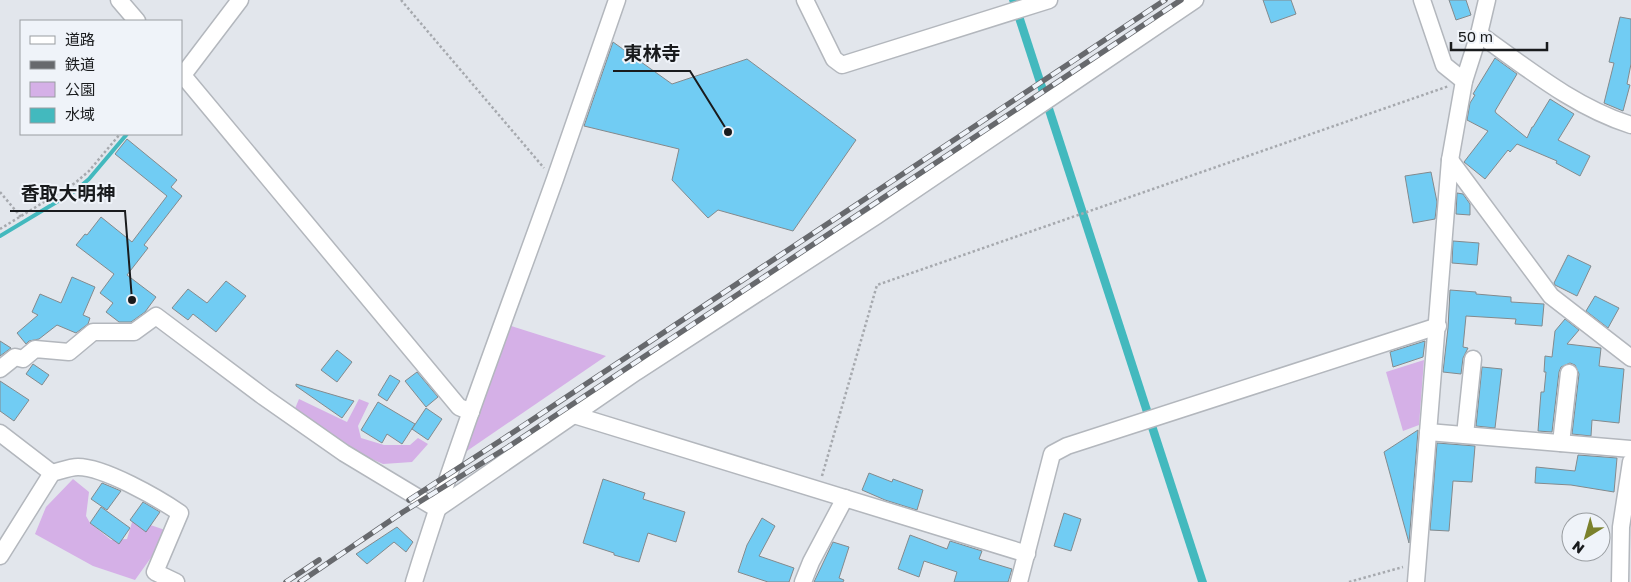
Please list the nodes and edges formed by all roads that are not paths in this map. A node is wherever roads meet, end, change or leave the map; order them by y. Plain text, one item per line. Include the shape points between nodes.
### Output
1 (119, 0) edge
2 (240, 0) edge
3 (616, 0) edge
4 (805, 0) edge
5 (1049, 0) edge
6 (1195, 0) edge
7 (1422, 0) edge
8 (1487, 0) edge
9 (136, 20) edge
10 (1480, 34) junction
11 (182, 74) edge
12 (1464, 81) junction
13 (1630, 120) edge
14 (1450, 160) junction
15 (1438, 326) junction
16 (1473, 358) dead end
17 (1631, 358) edge
18 (0, 369) edge
19 (1568, 373) dead end
20 (470, 412) junction
21 (574, 415) junction
22 (1428, 432) junction
23 (0, 433) edge
24 (1465, 435) junction
25 (1561, 443) junction
26 (1631, 449) edge
27 (1631, 462) edge
28 (52, 473) junction
29 (845, 498) junction
30 (437, 509) junction
31 (1027, 554) junction
32 (0, 556) edge
33 (176, 582) edge
34 (414, 582) edge
35 (803, 582) edge
36 (1019, 582) edge
37 (1416, 582) edge
38 (1620, 582) edge

1 - 9 street
2 - 11 street
3 - 20 street
4 - 5 street via 834,59 842,65
6 - 21 street
7 - 12 street via 1444,64
8 - 10 street
10 - 12 street
10 - 13 street via 1551,86 1613,119
11 - 20 street via 459,407
12 - 14 street
14 - 15 street
14 - 17 street via 1551,296
15 - 22 street
15 - 31 street via 1067,446 1052,454
16 - 24 street
18 - 30 street via 15,357 23,359 35,349 70,352 93,332 134,332 156,316 344,453
19 - 25 street
20 - 30 street
21 - 29 street
21 - 30 street
22 - 24 street
22 - 37 street
23 - 28 street
24 - 25 street
25 - 26 street
27 - 38 street via 1621,527
28 - 32 street
28 - 33 street via 86,467 155,497 180,513 155,572
29 - 31 street
29 - 35 street
30 - 34 street
31 - 36 street

